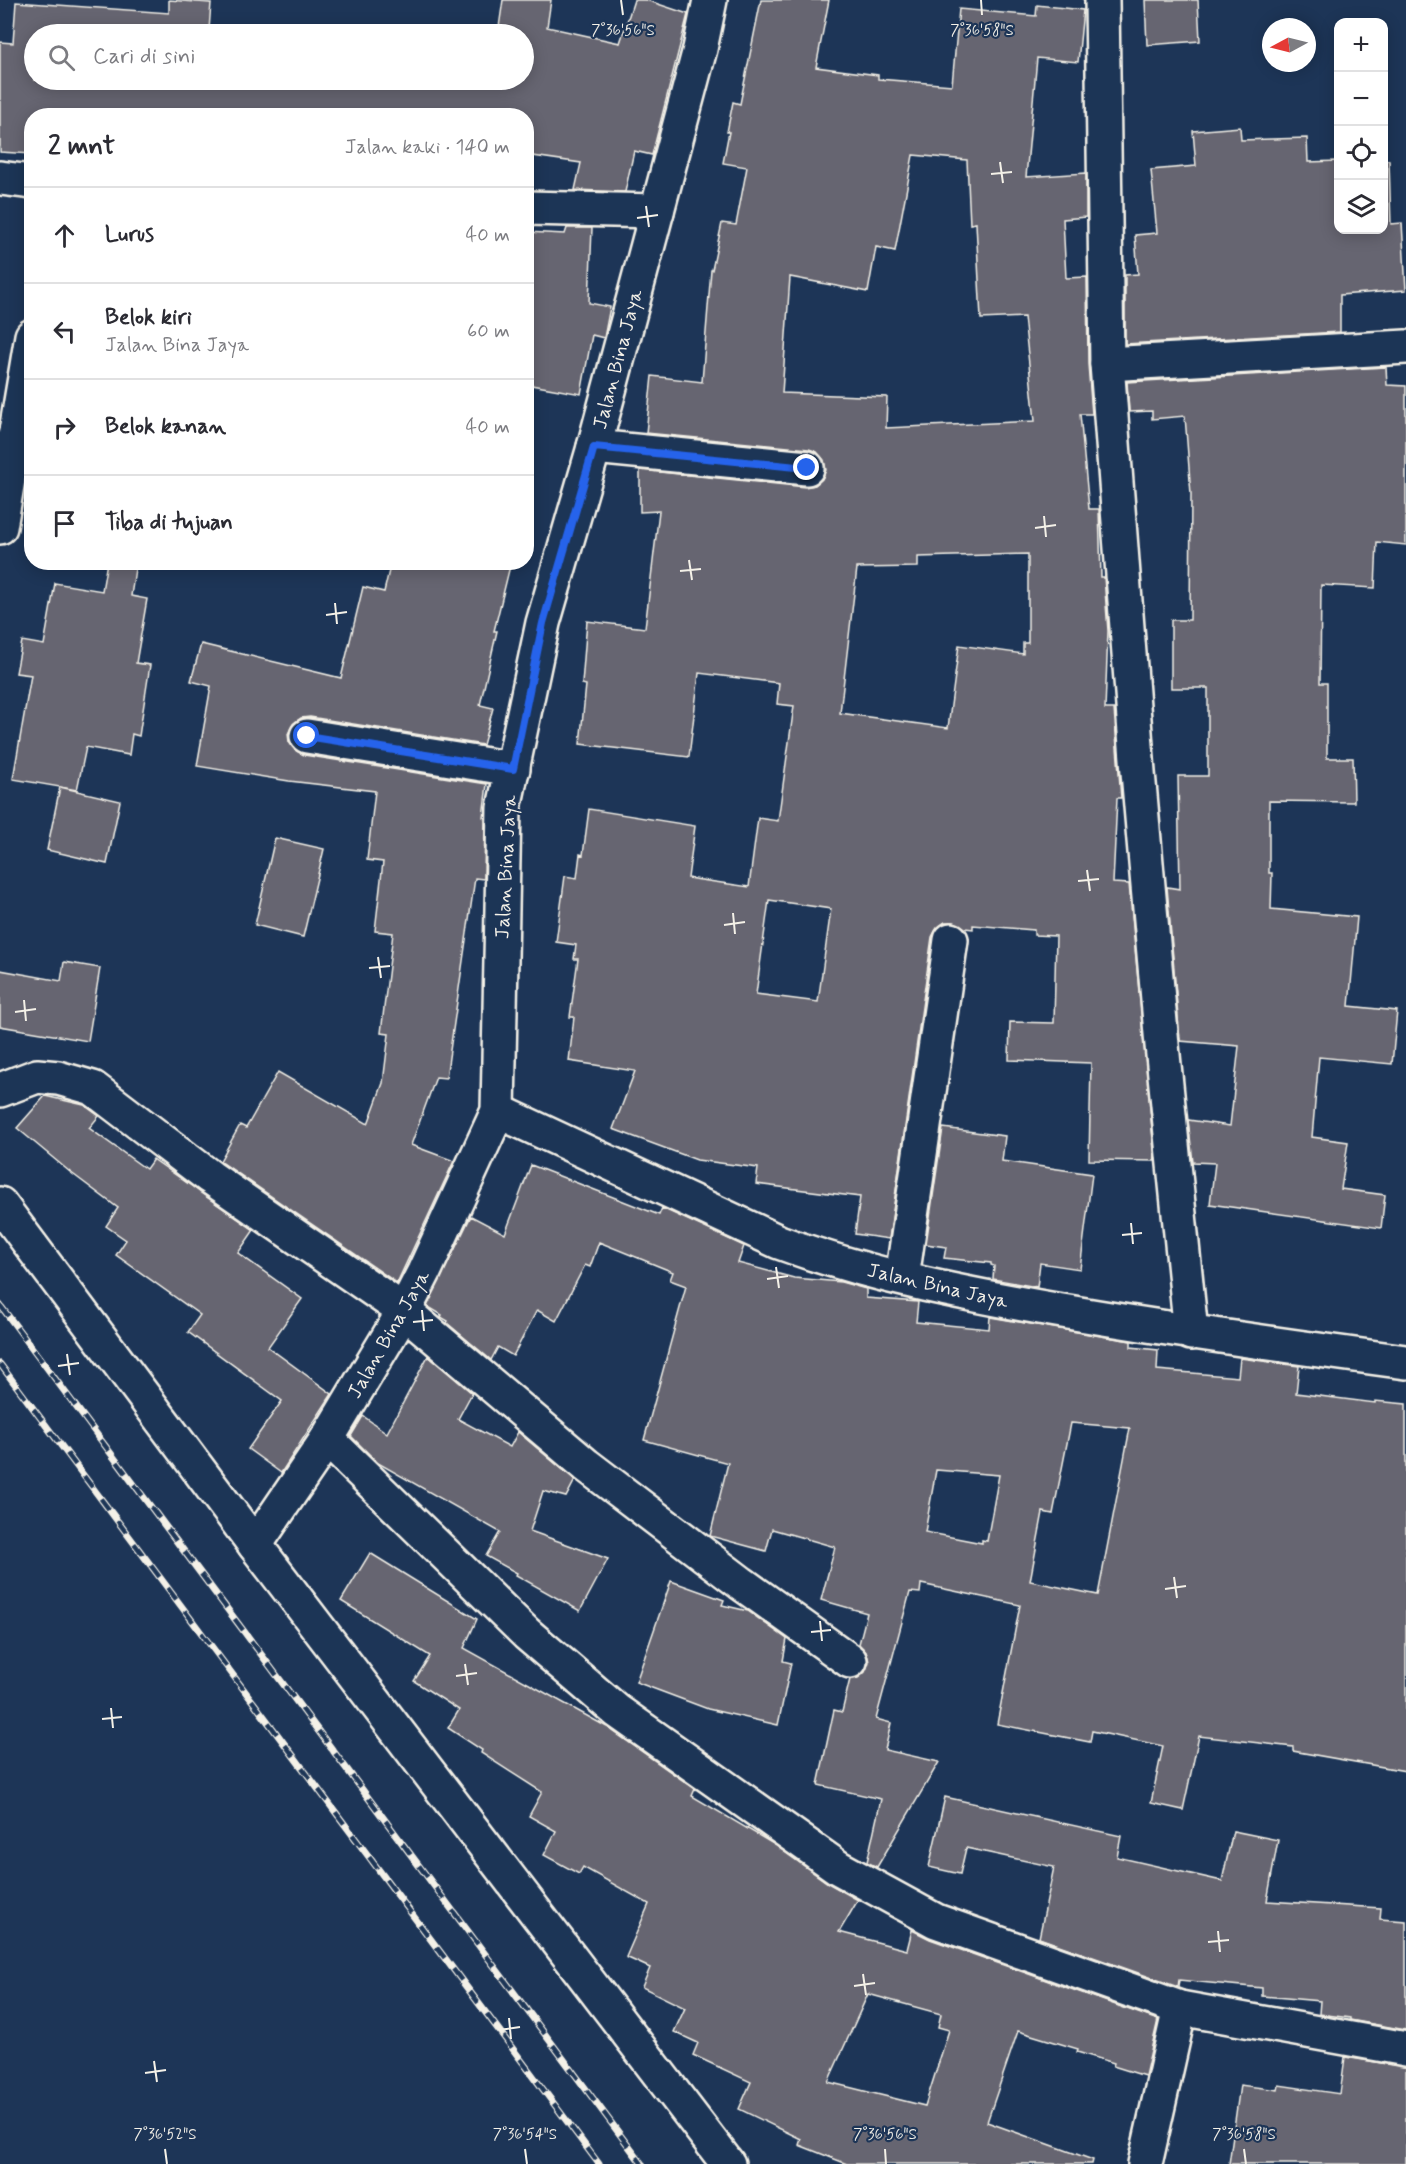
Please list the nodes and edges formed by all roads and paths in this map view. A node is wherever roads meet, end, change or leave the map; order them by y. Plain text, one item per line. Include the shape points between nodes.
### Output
1 (710, 0) edge
2 (1102, 0) edge
3 (0, 178) edge
4 (24, 181) edge
5 (534, 208) edge
6 (657, 211) junction
7 (1406, 348) edge
8 (1107, 364) junction
9 (24, 384) edge
10 (594, 447) junction
11 (807, 468) dead end
12 (0, 527) edge
13 (307, 736) dead end
14 (513, 769) junction
15 (951, 940) dead end
16 (0, 1090) edge
17 (498, 1111) junction
18 (0, 1204) edge
19 (902, 1278) junction
20 (404, 1311) junction
21 (1191, 1333) junction
22 (1406, 1362) edge
23 (327, 1439) junction
24 (255, 1545) junction
25 (850, 1662) dead end
26 (1180, 2008) junction
27 (1406, 2049) edge
28 (728, 2164) edge
29 (1145, 2164) edge

1 - 6 street, Jalan Bina Jaya
2 - 8 street
3 - 4 street
5 - 6 street
6 - 10 street, Jalan Bina Jaya
7 - 8 street
8 - 21 street via 1156,974
9 - 12 street
10 - 11 street
10 - 14 street, Jalan Bina Jaya via 543,623
13 - 14 street
14 - 17 street, Jalan Bina Jaya via 502,838
15 - 19 street
16 - 20 street via 37,1076 93,1088 210,1177
17 - 19 street, Jalan Bina Jaya via 779,1242
17 - 20 street, Jalan Bina Jaya
18 - 24 street
19 - 21 street, Jalan Bina Jaya via 970,1296
20 - 23 street, Jalan Bina Jaya
20 - 25 street via 586,1465
21 - 22 street, Jalan Bina Jaya
23 - 24 street, Jalan Bina Jaya
23 - 26 street via 527,1634 617,1711 839,1868 936,1921
24 - 28 street
26 - 27 street
26 - 29 street

